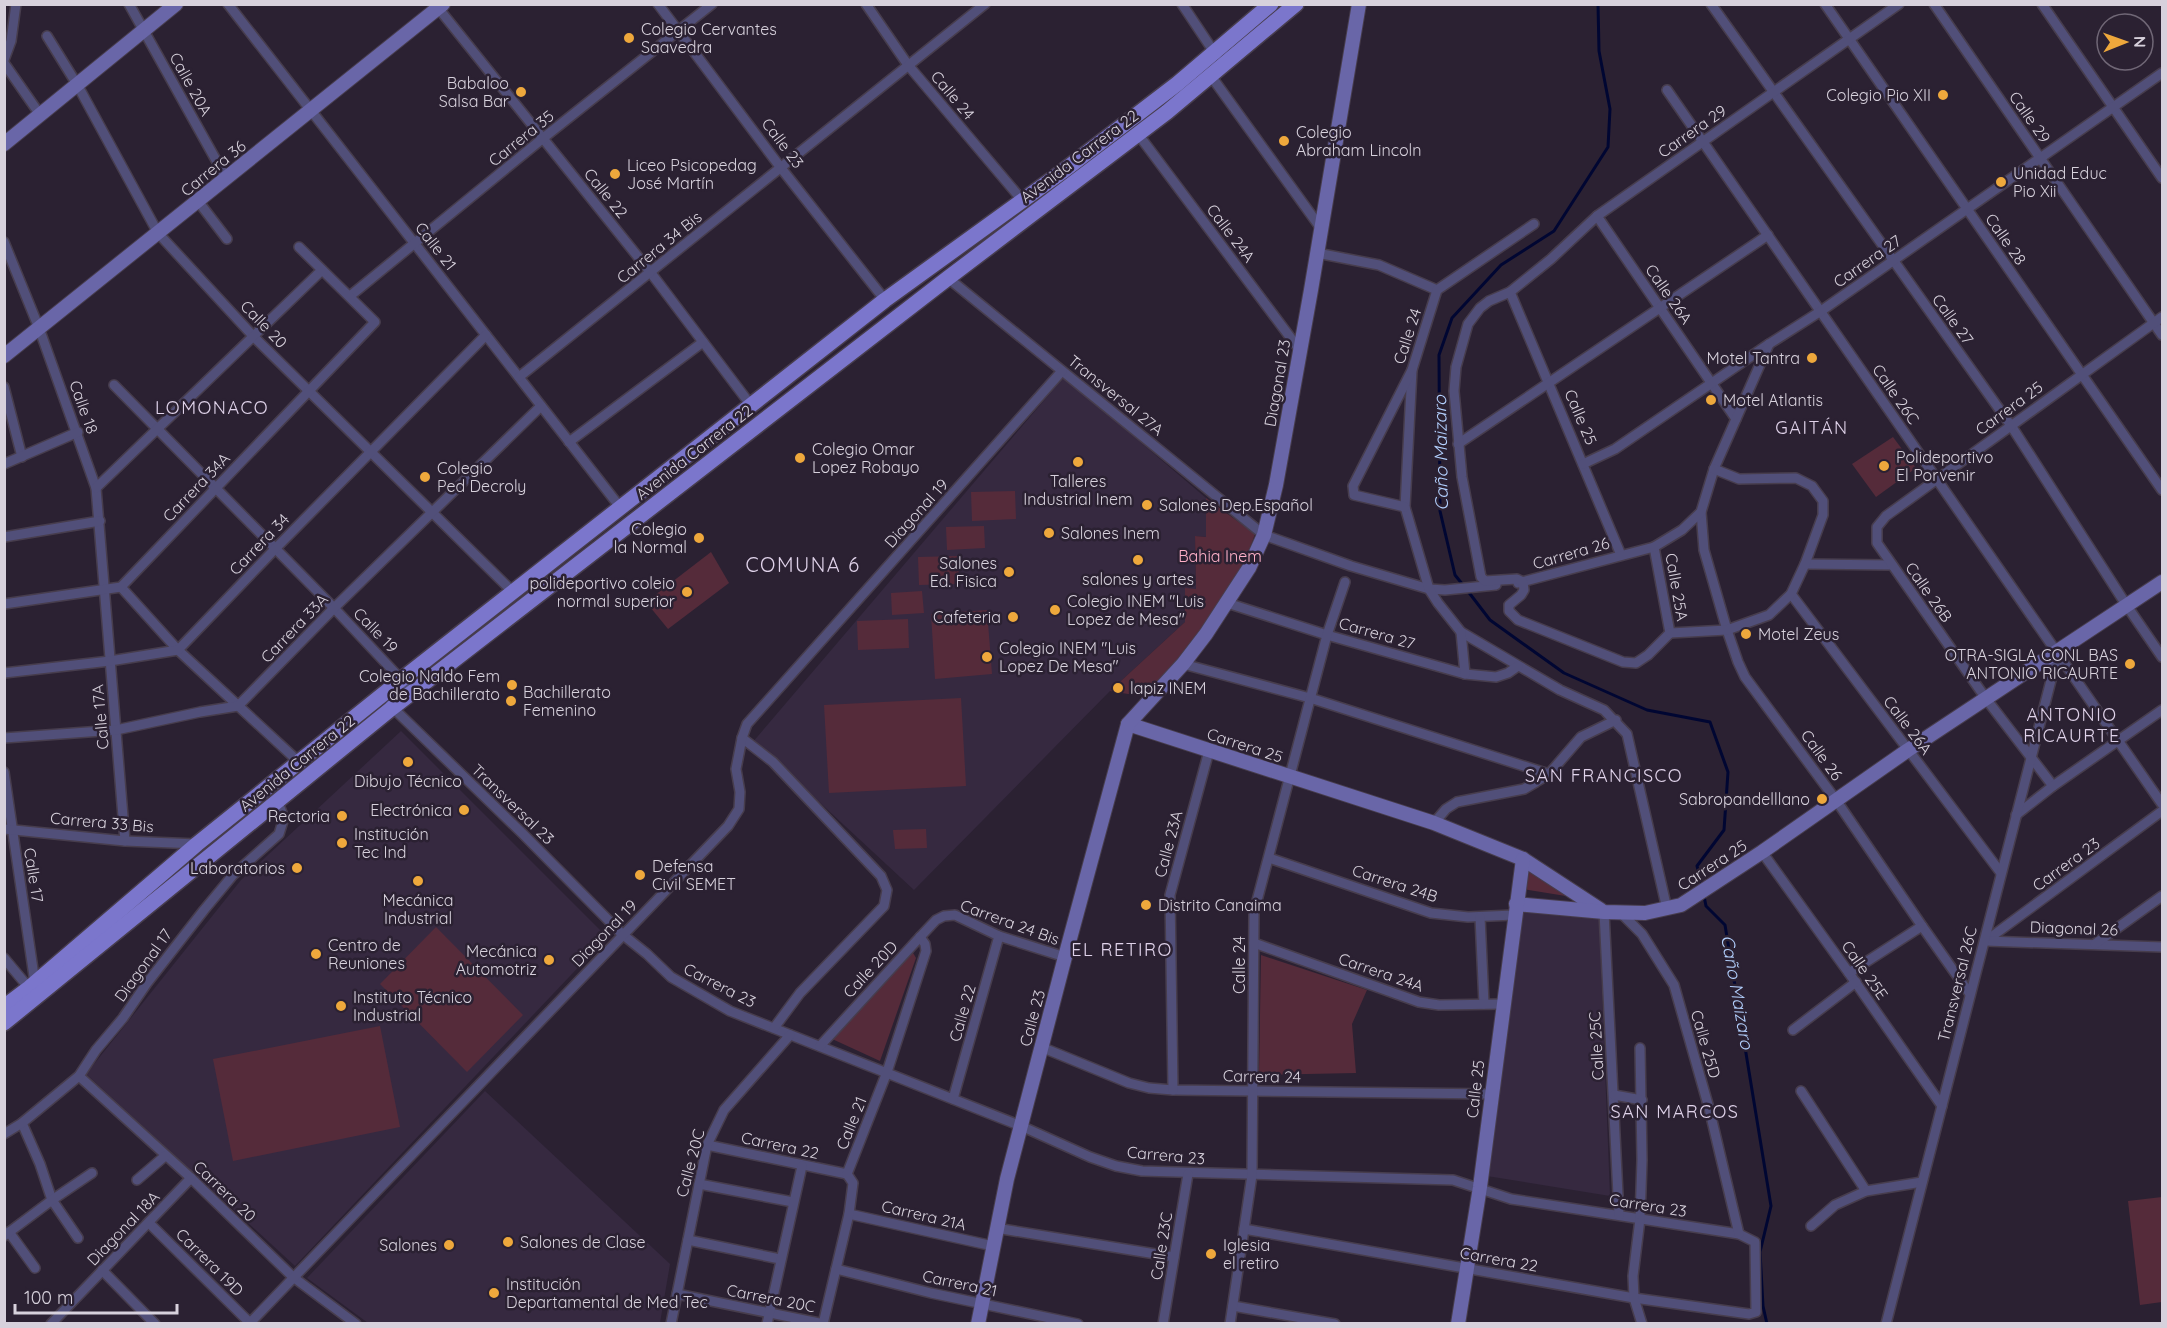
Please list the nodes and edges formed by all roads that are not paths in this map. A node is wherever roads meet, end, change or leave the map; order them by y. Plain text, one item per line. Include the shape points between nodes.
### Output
1 (15, 4) edge
2 (129, 4) edge
3 (176, 4) edge
4 (228, 4) edge
5 (658, 4) edge
6 (712, 4) edge
7 (866, 4) edge
8 (1182, 4) edge
9 (1271, 4) edge
10 (1296, 4) edge
11 (1359, 4) edge
12 (1711, 4) edge
13 (1825, 4) edge
14 (1899, 4) edge
15 (1934, 4) edge
16 (2042, 4) edge
17 (982, 5) edge
18 (439, 6) edge
19 (144, 30) junction
20 (678, 31) junction
21 (47, 36) dead end
22 (1849, 39) junction
23 (1216, 52) junction
24 (4, 61) edge
25 (908, 65) junction
26 (2163, 73) edge
27 (1211, 76) junction
28 (78, 86) junction
29 (1667, 90) dead end
30 (1773, 93) junction
31 (2113, 107) junction
32 (311, 111) junction
33 (41, 116) junction
34 (1138, 134) junction
35 (542, 139) junction
36 (1703, 142) junction
37 (4, 144) edge
38 (2040, 158) junction
39 (781, 168) junction
40 (226, 178) junction
41 (2163, 178) edge
42 (1022, 200) junction
43 (198, 201) junction
44 (1967, 209) junction
45 (1597, 216) junction
46 (1534, 224) dead end
47 (1320, 227) junction
48 (158, 233) junction
49 (1768, 236) junction
50 (227, 239) dead end
51 (4, 242) edge
52 (415, 244) junction
53 (299, 247) dead end
54 (1317, 253) junction
55 (1894, 260) junction
56 (322, 270) junction
57 (651, 273) junction
58 (948, 278) junction
59 (1437, 290) junction
60 (1510, 292) junction
61 (350, 296) junction
62 (885, 300) junction
63 (1660, 307) junction
64 (1821, 311) junction
65 (2158, 320) edge
66 (39, 328) junction
67 (486, 335) junction
68 (2163, 335) edge
69 (254, 336) junction
70 (703, 342) junction
71 (1769, 344) junction
72 (1299, 349) junction
73 (4, 356) edge
74 (1412, 370) junction
75 (1062, 371) junction
76 (2083, 375) junction
77 (519, 377) junction
78 (1548, 382) junction
79 (1713, 383) junction
80 (114, 385) dead end
81 (4, 387) edge
82 (310, 392) junction
83 (750, 405) junction
84 (541, 406) junction
85 (1736, 418) junction
86 (2012, 427) junction
87 (157, 430) junction
88 (78, 432) junction
89 (569, 442) junction
90 (1458, 444) junction
91 (370, 453) junction
92 (22, 457) junction
93 (4, 464) edge
94 (1583, 464) junction
95 (1714, 469) junction
96 (1937, 479) junction
97 (96, 488) junction
98 (215, 488) junction
99 (2163, 490) edge
100 (620, 507) junction
101 (1405, 507) junction
102 (433, 511) junction
103 (1701, 512) junction
104 (100, 521) junction
105 (1877, 527) joint
106 (1264, 536) junction
107 (4, 537) edge
108 (1654, 547) junction
109 (275, 549) junction
110 (1622, 555) junction
111 (1805, 564) junction
112 (1892, 565) junction
113 (1345, 582) dead end
114 (1522, 582) junction
115 (2163, 582) edge
116 (121, 587) junction
117 (1429, 589) junction
118 (105, 590) junction
119 (513, 592) junction
120 (1791, 594) junction
121 (1227, 603) junction
122 (4, 604) edge
123 (2127, 606) junction
124 (334, 608) junction
125 (1727, 630) junction
126 (1461, 632) junction
127 (1670, 633) junction
128 (1327, 635) junction
129 (178, 650) junction
130 (2058, 652) junction
131 (2163, 657) edge
132 (110, 661) junction
133 (1183, 664) junction
134 (1518, 666) junction
135 (4, 674) edge
136 (1465, 674) junction
137 (402, 679) junction
138 (413, 692) junction
139 (381, 696) junction
140 (1311, 698) junction
141 (1987, 700) junction
142 (238, 706) junction
143 (392, 708) junction
144 (2163, 710) edge
145 (1616, 720) junction
146 (1128, 724) junction
147 (116, 730) junction
148 (4, 738) edge
149 (742, 738) junction
150 (2119, 741) junction
151 (1908, 750) junction
152 (1209, 751) junction
153 (2031, 756) junction
154 (300, 763) junction
155 (4, 772) edge
156 (1549, 774) junction
157 (1291, 777) junction
158 (2053, 786) junction
159 (1836, 800) junction
160 (278, 802) junction
161 (2163, 804) edge
162 (2163, 811) edge
163 (2016, 815) junction
164 (1434, 823) junction
165 (8, 829) edge
166 (124, 841) junction
167 (197, 844) junction
168 (1762, 852) junction
169 (1269, 858) junction
170 (1523, 859) junction
171 (2001, 873) junction
172 (2163, 896) edge
173 (1666, 909) junction
174 (1515, 910) junction
175 (1604, 912) junction
176 (1620, 912) junction
177 (944, 916) joint
178 (1480, 917) junction
179 (1922, 926) junction
180 (622, 934) junction
181 (999, 936) junction
182 (920, 938) junction
183 (1985, 941) junction
184 (1254, 943) junction
185 (2095, 944) junction
186 (2163, 947) edge
187 (1065, 957) junction
188 (4, 958) edge
189 (1850, 973) junction
190 (1856, 982) junction
191 (29, 992) junction
192 (1970, 994) junction
193 (4, 1001) edge
194 (1484, 1004) junction
195 (1503, 1004) junction
196 (4, 1007) edge
197 (4, 1023) edge
198 (774, 1028) junction
199 (1793, 1030) dead end
200 (4, 1034) edge
201 (790, 1035) junction
202 (820, 1046) junction
203 (1041, 1047) junction
204 (1640, 1048) dead end
205 (888, 1072) junction
206 (79, 1076) junction
207 (1173, 1090) junction
208 (1253, 1091) junction
209 (1801, 1091) dead end
210 (1491, 1094) junction
211 (1614, 1095) junction
212 (953, 1099) junction
213 (1642, 1100) junction
214 (1942, 1106) junction
215 (22, 1123) junction
216 (1021, 1126) junction
217 (4, 1134) edge
218 (707, 1145) junction
219 (165, 1156) junction
220 (802, 1166) junction
221 (92, 1173) dead end
222 (847, 1174) junction
223 (1188, 1174) junction
224 (1252, 1175) junction
225 (191, 1178) junction
226 (137, 1180) dead end
227 (1922, 1182) junction
228 (699, 1184) junction
229 (1480, 1187) junction
230 (1866, 1191) junction
231 (52, 1200) junction
232 (793, 1202) junction
233 (849, 1214) junction
234 (1619, 1215) junction
235 (1640, 1219) junction
236 (149, 1222) junction
237 (1811, 1226) dead end
238 (996, 1228) junction
239 (1244, 1229) junction
240 (7, 1234) edge
241 (1739, 1234) junction
242 (78, 1238) dead end
243 (688, 1240) junction
244 (993, 1246) junction
245 (1174, 1257) junction
246 (780, 1259) junction
247 (35, 1268) dead end
248 (1467, 1268) junction
249 (836, 1269) junction
250 (102, 1270) junction
251 (293, 1277) junction
252 (677, 1294) junction
253 (1634, 1298) junction
254 (981, 1304) junction
255 (1233, 1306) junction
256 (769, 1313) junction
257 (1749, 1314) joint
258 (57, 1321) edge
259 (155, 1323) edge
260 (250, 1323) edge
261 (356, 1323) edge
262 (671, 1323) edge
263 (766, 1323) edge
264 (823, 1323) edge
265 (978, 1323) edge
266 (1078, 1323) edge
267 (1163, 1323) edge
268 (1230, 1323) edge
269 (1335, 1323) edge
270 (1458, 1323) edge
271 (1642, 1323) edge
272 (1886, 1323) edge

1 - 24 street via 11,41
2 - 19 street, Calle 20A
3 - 19 street
4 - 32 street, Calle 21
5 - 20 street, Calle 23
6 - 20 street, Carrera 35
7 - 25 street, Calle 24
8 - 23 street
9 - 23 main road, Avenida Carrera 22
10 - 27 main road, Avenida Carrera 22
11 - 47 street, Diagonal 23
12 - 30 street, Calle 27
13 - 22 street, Calle 28
14 - 22 street, Carrera 29
15 - 38 street, Calle 29
16 - 31 street
17 - 25 street, Carrera 34 Bis
18 - 32 street, Carrera 36
18 - 35 street, Calle 22
19 - 28 street
19 - 40 street, Calle 20A
20 - 35 street, Carrera 35
20 - 39 street, Calle 23
21 - 28 street, Calle 20
22 - 30 street, Carrera 29
22 - 44 street, Calle 28
23 - 27 street
23 - 42 main road, Avenida Carrera 22
24 - 33 street
25 - 39 street, Carrera 34 Bis
25 - 42 street, Calle 24
26 - 31 street, Carrera 27
27 - 34 main road, Avenida Carrera 22
27 - 47 street
28 - 33 street
28 - 48 street, Calle 20
29 - 36 street, Calle 26C
30 - 36 street, Carrera 29
30 - 55 street, Calle 27
31 - 38 street, Carrera 27
31 - 41 street
32 - 40 street, Carrera 36
32 - 52 street, Calle 21
33 - 37 street
34 - 58 main road, Avenida Carrera 22
34 - 72 street, Calle 24A
35 - 52 street, Carrera 35
35 - 57 street, Calle 22
36 - 45 street, Carrera 29
36 - 49 street, Calle 26C
38 - 44 street, Carrera 27
38 - 65 street, Calle 29
39 - 57 street, Carrera 34 Bis
39 - 62 street, Calle 23
40 - 43 street, Carrera 36
42 - 62 main road, Avenida Carrera 22
43 - 48 street, Carrera 36
43 - 50 street
44 - 55 street, Carrera 27
44 - 76 street, Calle 28
45 - 60 street, Carrera 29
45 - 63 street, Calle 26A
46 - 59 street, Calle 24
47 - 54 street, Diagonal 23
48 - 66 street, Carrera 36
48 - 69 street, Calle 20
49 - 63 street
49 - 64 street, Calle 26C
51 - 66 street, Calle 18
52 - 61 street, Carrera 35
52 - 67 street, Calle 21
53 - 56 street
54 - 59 street via 1379,265
54 - 72 street, Diagonal 23
55 - 64 street, Carrera 27
55 - 86 street, Calle 27
56 - 61 street
56 - 69 street
57 - 70 street, Calle 22
57 - 77 street, Carrera 34 Bis
58 - 75 street, Transversal 27A
58 - 138 main road, Avenida Carrera 22
59 - 74 street, Calle 24
60 - 78 street, Calle 25
60 - 90 street via 1489,301 1468,324 1455,375
61 - 82 street, Carrera 34A via 375,322
62 - 83 main road, Avenida Carrera 22
63 - 78 street
63 - 79 street, Calle 26A
64 - 71 street, Carrera 27
64 - 96 street, Calle 26C
65 - 68 street, Calle 29
65 - 76 street, Carrera 25
66 - 73 street, Carrera 36
66 - 88 street, Calle 18
67 - 77 street, Calle 21
67 - 91 street, Carrera 34
69 - 82 street, Calle 20
69 - 87 street
70 - 83 street, Calle 22
70 - 89 street
71 - 79 street, Carrera 27
71 - 85 street
72 - 106 street, Diagonal 23
74 - 101 street
74 - 101 street, Calle 24 via 1353,486 1354,495
75 - 106 street, Transversal 27A
75 - 149 street, Diagonal 19 via 747,724
76 - 86 street, Carrera 25
76 - 99 street, Calle 28
77 - 84 street, Calle 21
78 - 90 street
78 - 94 street, Calle 25
79 - 85 street, Calle 26A
79 - 94 street, Carrera 27 via 1615,449
80 - 87 street, Calle 19
81 - 92 street
82 - 91 street, Calle 20
82 - 98 street, Carrera 34A
83 - 100 main road, Avenida Carrera 22
84 - 89 street, Calle 21
84 - 102 street, Carrera 33A
85 - 95 street
86 - 96 street, Carrera 25
86 - 123 street, Calle 27
87 - 97 street
87 - 98 street, Calle 19
88 - 92 street
88 - 97 street, Calle 18
89 - 100 street, Calle 21
90 - 114 street via 1481,577 1485,581
91 - 102 street, Calle 20
91 - 109 street, Carrera 34
92 - 93 street
94 - 110 street, Calle 25
95 - 103 street
95 - 111 street via 1739,479 1796,478 1812,486 1823,501 1823,515
96 - 105 street, Carrera 25
96 - 130 street, Calle 26C
97 - 104 street, Calle 18
98 - 109 street, Calle 19
98 - 116 street, Carrera 34A
100 - 119 main road, Avenida Carrera 22
101 - 117 street
102 - 119 street, Calle 20
102 - 124 street, Carrera 33A
103 - 108 street, Carrera 26 via 1682,530
103 - 125 street, Calle 26 via 1704,550
104 - 107 street
104 - 118 street, Calle 18
105 - 112 street, Calle 26B via 1877,543
106 - 117 street, Carrera 26
106 - 121 street, Diagonal 23
108 - 110 street, Carrera 26
108 - 127 street, Calle 25A
109 - 124 street, Calle 19
109 - 129 street, Carrera 34
110 - 114 street, Carrera 26
111 - 112 street
111 - 120 street
112 - 141 street, Calle 26B
113 - 128 street, Calle 24
114 - 117 street, Carrera 26 via 1484,588
114 - 127 street via 1524,590 1509,604 1509,611 1518,620 1623,662 1636,663
115 - 123 street, Carrera 25
116 - 118 street
116 - 129 street
117 - 126 street
118 - 122 street
118 - 132 street, Calle 17A
119 - 137 main road, Avenida Carrera 22
120 - 125 street via 1769,615
120 - 151 street, Calle 26A
121 - 128 street, Carrera 27
121 - 133 street, Diagonal 23
123 - 130 street, Carrera 25
123 - 131 street, Calle 27
124 - 137 street, Calle 19
124 - 142 street, Carrera 33A
125 - 127 street
125 - 159 street, Calle 26 via 1745,677
126 - 134 street
126 - 136 street
128 - 136 street, Carrera 27
128 - 140 street, Calle 24
129 - 132 street
129 - 142 street
130 - 141 street, Carrera 25
130 - 150 street, Calle 26C
130 - 153 street, Transversal 26C
132 - 135 street
132 - 147 street, Calle 17A
133 - 140 street
133 - 146 street, Diagonal 23
134 - 136 street, Carrera 27 via 1496,677
134 - 145 street
137 - 138 street, Calle 19
137 - 139 main road, Avenida Carrera 22
138 - 143 main road, Avenida Carrera 22
139 - 143 street, Transversal 23
139 - 154 main road, Avenida Carrera 22
140 - 156 street
140 - 157 street, Calle 24
141 - 151 street, Carrera 25
141 - 153 street, Calle 26B
142 - 147 street
142 - 154 street
143 - 160 main road, Avenida Carrera 22
143 - 180 street, Transversal 23
144 - 150 street
145 - 156 street via 1581,737
145 - 173 street via 1631,745
146 - 152 street, Carrera 25
146 - 187 street, Calle 23
147 - 148 street
147 - 166 street, Calle 17A
149 - 180 street, Diagonal 19 via 736,769 739,809 728,826
149 - 198 street via 781,770 881,876 887,890 884,906 801,993
150 - 158 street
150 - 161 street, Calle 26C
151 - 159 street, Carrera 25
151 - 171 street, Calle 26A
152 - 157 street, Carrera 25
152 - 207 street, Calle 23A via 1170,895
153 - 158 street, Calle 26B
153 - 163 street, Transversal 26C
154 - 167 main road, Avenida Carrera 22
155 - 165 street, Calle 17
156 - 164 street via 1524,789 1457,802
157 - 164 street, Carrera 25
157 - 169 street, Calle 24
158 - 163 street
159 - 168 street, Carrera 25
159 - 179 street, Calle 26
160 - 191 main road, Avenida Carrera 22
160 - 206 street, Diagonal 17 via 284,818 279,834 233,875 204,910
162 - 183 street, Carrera 23
163 - 171 street, Transversal 26C
164 - 170 street, Carrera 25
165 - 166 street, Carrera 33 Bis
165 - 191 street, Calle 17
166 - 167 street, Carrera 33 Bis
167 - 191 main road, Avenida Carrera 22
168 - 173 street, Carrera 25 via 1697,896
168 - 189 street, Calle 25E
169 - 178 street, Carrera 24B via 1431,913
169 - 184 street, Calle 24 via 1254,912
170 - 174 street, Calle 25
170 - 175 street, Carrera 25
171 - 183 street, Transversal 26C
172 - 185 street
173 - 176 street, Carrera 25
174 - 175 street, Carrera 24B
174 - 178 street, Carrera 24B
174 - 195 street, Calle 25
175 - 176 street, Carrera 25
175 - 211 street, Calle 25C
176 - 241 street, Calle 25D via 1642,934 1674,986 1709,1107
177 - 181 street, Carrera 24 Bis via 955,915
177 - 182 street, Calle 20D
178 - 194 street
179 - 189 street
179 - 192 street, Calle 26
180 - 198 street, Carrera 23 via 690,989 730,1011
180 - 251 street, Diagonal 19
181 - 187 street, Carrera 24 Bis
181 - 212 street, Calle 22
182 - 202 street, Calle 20D
182 - 205 street, Calle 21 via 926,951
183 - 185 street, Diagonal 26
183 - 192 street, Transversal 26C
184 - 194 street, Carrera 24A via 1419,1002
184 - 208 street, Calle 24
185 - 186 street, Diagonal 26
187 - 203 street, Calle 23
188 - 191 street
189 - 190 street, Calle 25E
190 - 199 street
190 - 214 street, Calle 25E
191 - 193 main road
191 - 196 main road, Avenida Carrera 22
191 - 197 main road, Avenida Carrera 22
191 - 200 main road
192 - 214 street, Transversal 26C
194 - 195 street, Carrera 24A
195 - 210 street, Calle 25
198 - 201 street, Carrera 23
201 - 202 street, Carrera 23
201 - 218 street, Calle 20C via 728,1105
202 - 205 street, Carrera 23
203 - 207 street, Carrera 24 via 1129,1083
203 - 216 street, Calle 23
204 - 213 street
205 - 212 street, Carrera 23
205 - 222 street, Calle 21
206 - 215 street, Diagonal 17
206 - 219 street, Carrera 20
207 - 208 street, Carrera 24
208 - 210 street, Carrera 24
208 - 224 street, Calle 24
209 - 230 street
210 - 229 street, Calle 25
211 - 213 street
211 - 234 street, Calle 25C
212 - 216 street, Carrera 23
213 - 235 street
214 - 227 street, Transversal 26C
215 - 217 street, Diagonal 17
215 - 231 street
216 - 223 street, Carrera 23 via 1116,1166
216 - 238 street, Calle 23
218 - 220 street, Carrera 22
218 - 228 street, Calle 20C
219 - 225 street, Carrera 20
219 - 226 street
220 - 222 street, Carrera 22
220 - 232 street
221 - 231 street
222 - 233 street, Calle 21 via 853,1183
223 - 224 street, Carrera 23
223 - 245 street, Calle 23C
224 - 229 street, Carrera 23 via 1453,1180
224 - 239 street, Calle 24
225 - 236 street, Diagonal 18A
225 - 251 street, Carrera 20
227 - 230 street
227 - 272 street, Transversal 26C
228 - 232 street
228 - 243 street, Calle 20C
229 - 234 street, Carrera 23 via 1511,1199
229 - 248 street, Calle 25
230 - 237 street via 1835,1206
231 - 240 street
231 - 242 street
232 - 246 street
233 - 244 street, Carrera 21A
233 - 249 street, Calle 21
234 - 235 street, Carrera 23
235 - 241 street, Carrera 23
235 - 253 street
236 - 250 street, Diagonal 18A
236 - 260 street, Carrera 19D
238 - 244 street, Calle 23
238 - 245 street
239 - 248 street, Carrera 22
239 - 255 street, Calle 24
240 - 247 street
241 - 257 street, Carrera 23 via 1755,1242 1756,1312
243 - 246 street
243 - 252 street, Calle 20C
244 - 254 street, Calle 23
245 - 267 street, Calle 23C
246 - 256 street
248 - 253 street, Carrera 22
248 - 270 street, Calle 25
249 - 254 street, Carrera 21
249 - 264 street, Calle 21
250 - 258 street, Diagonal 18A
250 - 259 street
251 - 260 street, Diagonal 19
251 - 261 street, Carrera 20
252 - 256 street, Carrera 20C
252 - 262 street, Calle 20C
253 - 257 street, Carrera 22
253 - 271 street
254 - 265 street, Calle 23
254 - 266 street, Carrera 21
255 - 268 street, Calle 24
255 - 269 street
256 - 263 street
256 - 264 street, Carrera 20C

